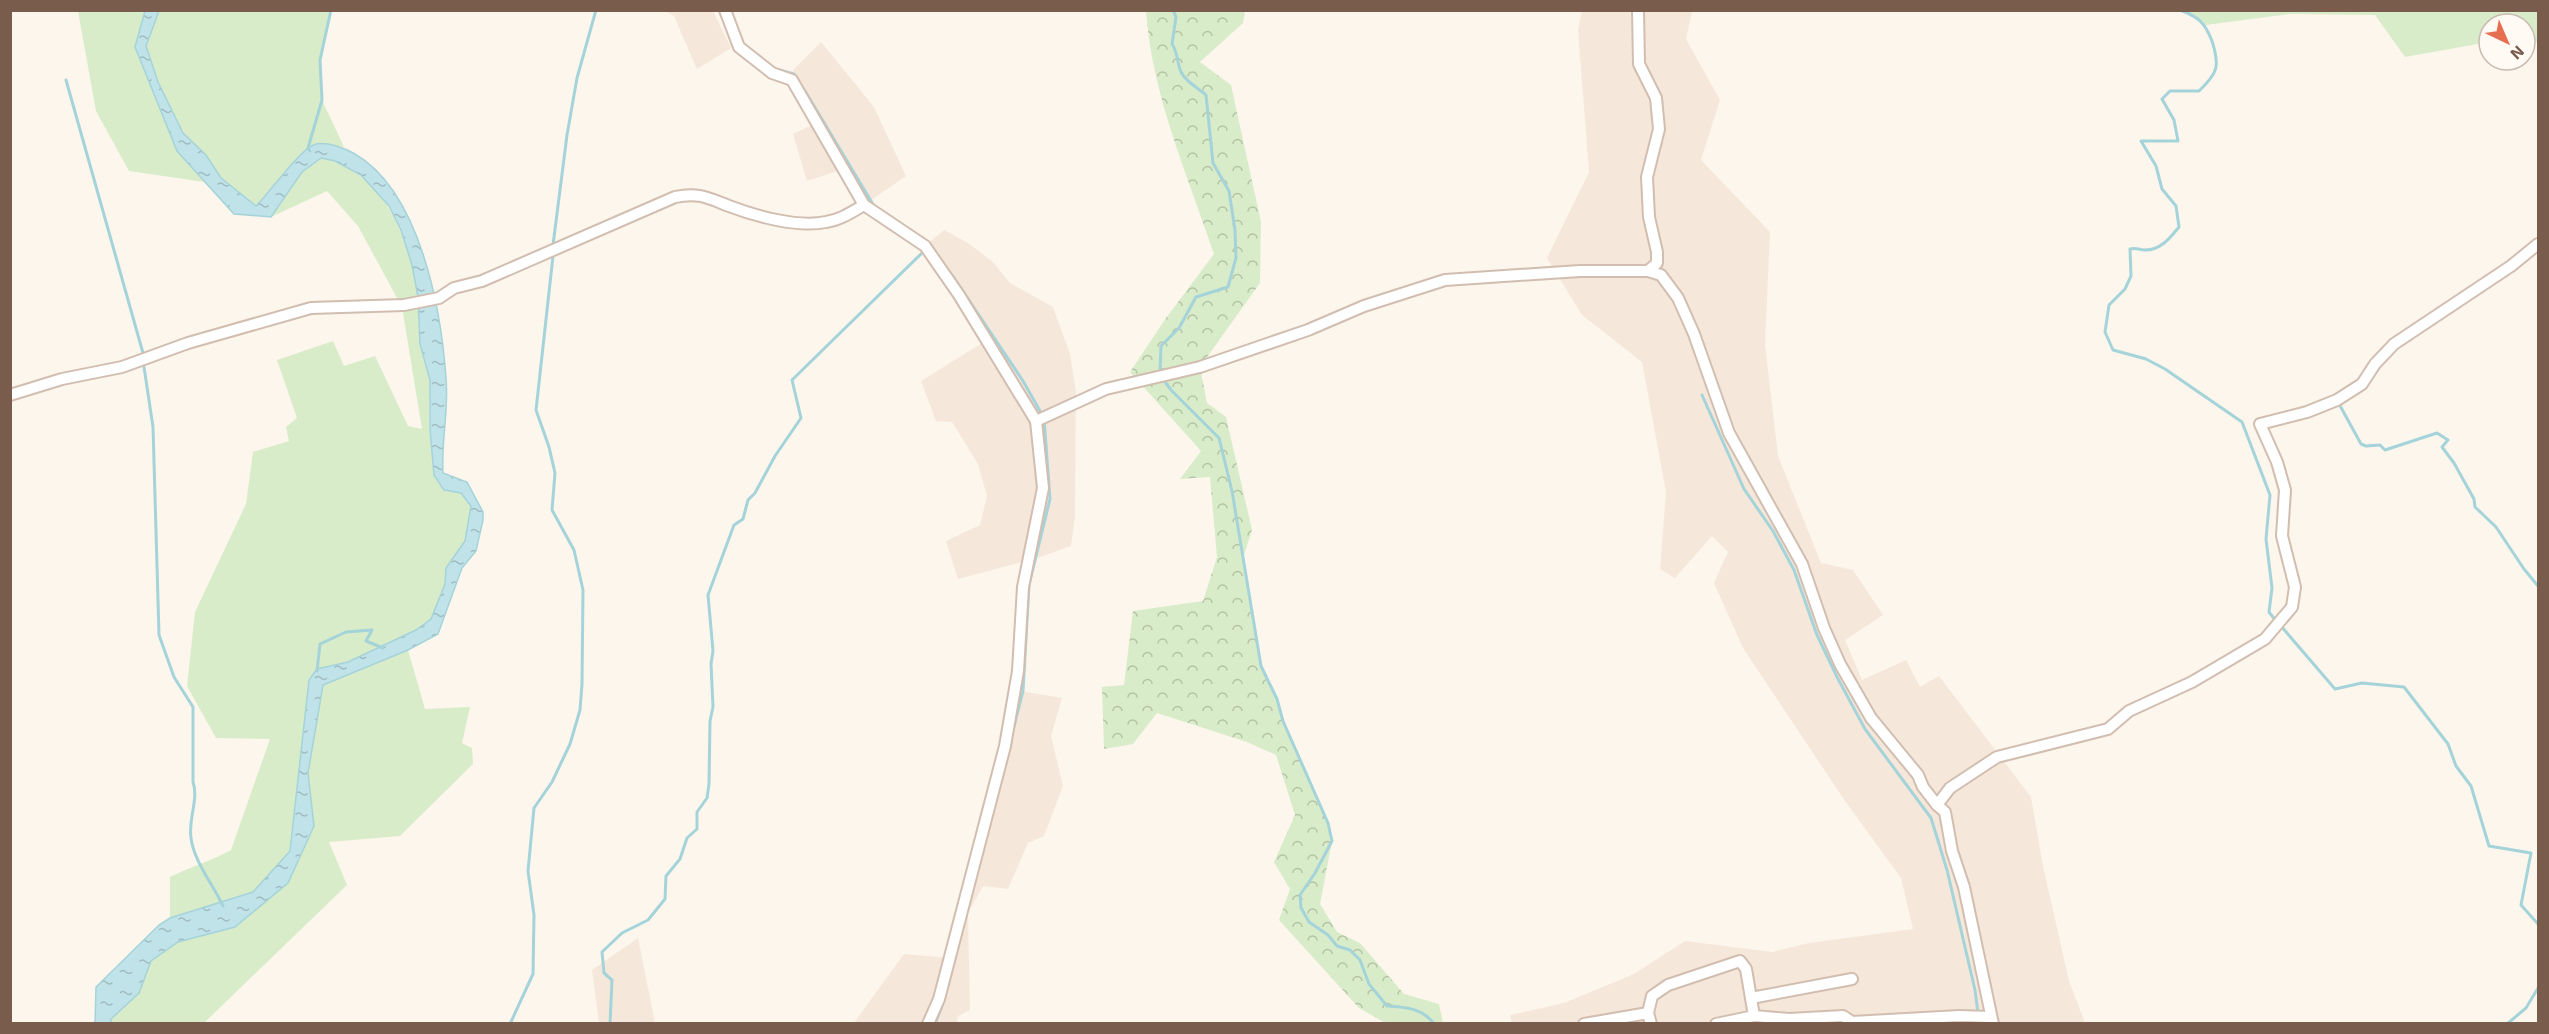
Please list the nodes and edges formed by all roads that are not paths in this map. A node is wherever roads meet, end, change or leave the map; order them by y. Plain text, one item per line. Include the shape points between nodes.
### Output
1 (725, 10) edge
2 (1638, 10) edge
3 (864, 205) junction
4 (2538, 244) edge
5 (1648, 271) junction
6 (10, 395) edge
7 (1036, 421) junction
8 (1937, 805) junction
9 (1852, 979) dead end
10 (1750, 998) junction
11 (1754, 1016) junction
12 (1650, 1018) edge
13 (1992, 1020) edge
14 (928, 1023) edge
15 (1584, 1023) edge
16 (1716, 1023) edge

1 - 3 street via 740,47 772,73 792,80
2 - 5 street via 1639,64 1656,98 1659,129 1647,177 1657,263
3 - 6 street via 824,223 793,222 764,217 708,196 688,194 490,277 454,288 439,298 311,308 188,343 122,367
3 - 7 street via 926,246
4 - 8 street via 2394,344 2362,384 2307,412 2260,424 2285,490 2282,536 2295,587 2292,607 2265,639 2192,682 2129,711 2108,729 1997,757 1950,788
5 - 7 street via 1580,271 1445,280 1200,367 1106,389
5 - 8 street via 1661,274 1678,298 1729,433 1802,564 1824,628 1856,693
7 - 14 street via 1043,488 1023,587 1018,671 1005,746 939,999
8 - 13 street via 1945,812
9 - 10 street
10 - 11 street
10 - 12 street via 1746,969 1740,961 1668,985 1652,996
11 - 13 street via 1843,1016 1852,1022 1959,1016
11 - 16 street
12 - 15 street

